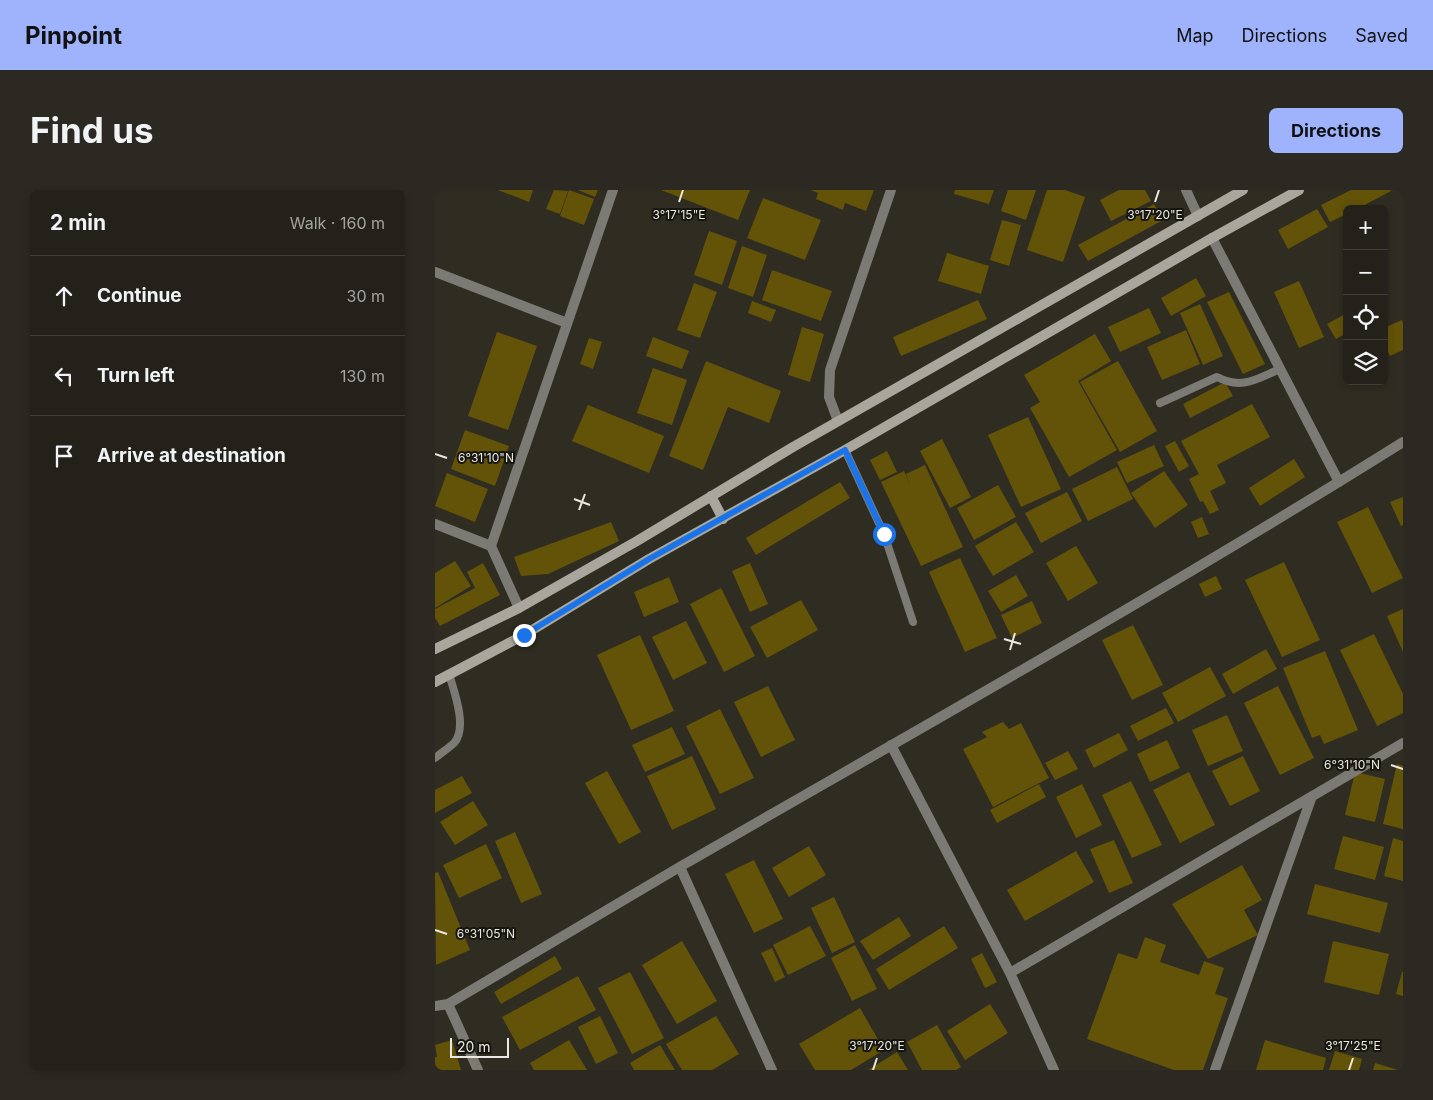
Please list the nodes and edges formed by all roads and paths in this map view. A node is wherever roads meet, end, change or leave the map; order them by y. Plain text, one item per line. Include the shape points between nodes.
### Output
1 (613, 190) edge
2 (891, 190) edge
3 (1186, 190) edge
4 (1243, 190) edge
5 (1299, 190) edge
6 (1197, 216) junction
7 (1212, 238) junction
8 (435, 272) edge
9 (567, 323) junction
10 (1280, 369) junction
11 (1160, 403) dead end
12 (838, 421) junction
13 (1403, 442) edge
14 (845, 450) junction
15 (1339, 482) junction
16 (711, 496) junction
17 (723, 519) junction
18 (435, 524) edge
19 (491, 546) junction
20 (519, 608) junction
21 (913, 622) dead end
22 (435, 649) edge
23 (449, 674) junction
24 (435, 682) edge
25 (1403, 743) edge
26 (891, 745) junction
27 (435, 758) edge
28 (1312, 796) junction
29 (680, 867) junction
30 (1011, 973) junction
31 (448, 1004) junction
32 (435, 1006) edge
33 (478, 1070) edge
34 (772, 1070) edge
35 (1054, 1070) edge
36 (1215, 1070) edge

1 - 9 street
2 - 12 street via 830,370 829,397
3 - 6 street
4 - 6 main road
5 - 7 main road
6 - 12 main road
7 - 10 street
7 - 14 main road
8 - 9 street
9 - 19 street
10 - 11 lane via 1245,383 1229,383 1217,377
10 - 15 street
12 - 16 main road
13 - 15 street
14 - 17 main road
14 - 21 lane via 884,534
15 - 26 street
16 - 17 main road
16 - 20 main road
17 - 23 main road via 649,559 524,635
18 - 19 street
19 - 20 street
20 - 22 main road
23 - 24 main road
23 - 27 lane via 461,723 456,742
25 - 28 street
26 - 29 street
26 - 30 street
28 - 30 street
28 - 36 street
29 - 31 street
29 - 34 street
30 - 35 street
31 - 32 street
31 - 33 street

